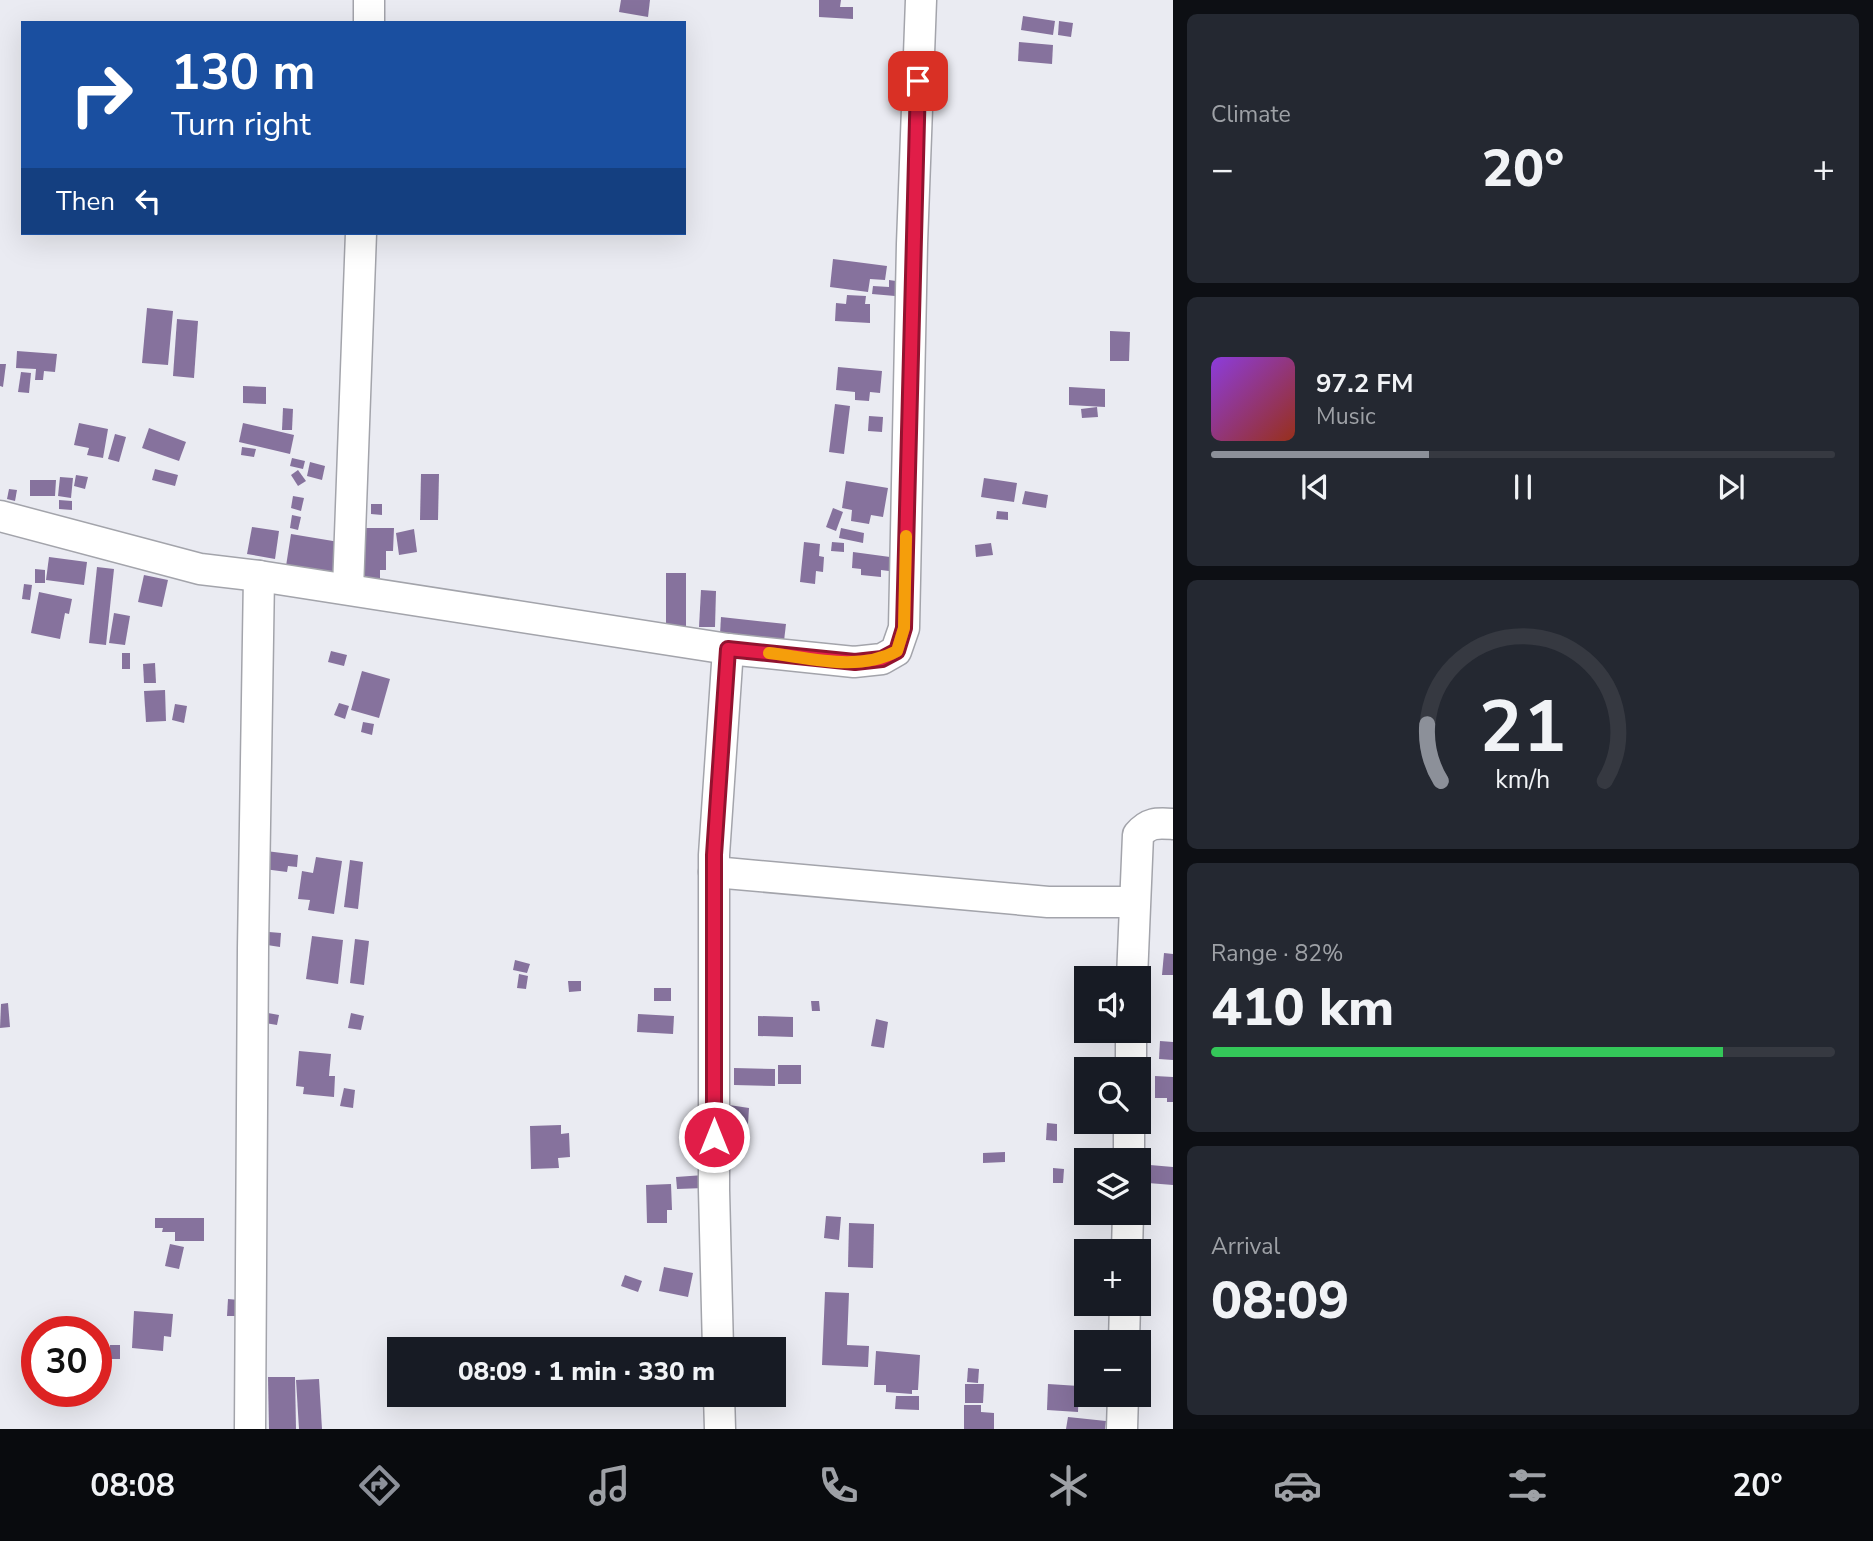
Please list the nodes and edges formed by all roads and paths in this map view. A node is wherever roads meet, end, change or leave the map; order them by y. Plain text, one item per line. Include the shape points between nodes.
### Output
1 (369, 0) edge
2 (921, 0) edge
3 (369, 21) edge
4 (361, 235) edge
5 (0, 516) edge
6 (259, 576) junction
7 (348, 589) junction
8 (728, 649) junction
9 (1173, 824) edge
10 (714, 872) junction
11 (1134, 902) junction
12 (1132, 966) edge
13 (718, 1337) edge
14 (719, 1407) edge
15 (1123, 1407) edge
16 (250, 1429) edge
17 (720, 1429) edge
18 (1122, 1429) edge

1 - 3 street
2 - 8 street via 904,628 897,651 868,661
4 - 7 street
5 - 6 street via 200,569
6 - 7 street
6 - 16 street
7 - 8 street
8 - 10 street
9 - 11 street via 1146,825 1139,835
10 - 11 street via 1048,902
10 - 13 street
11 - 12 street
14 - 17 street
15 - 18 street

